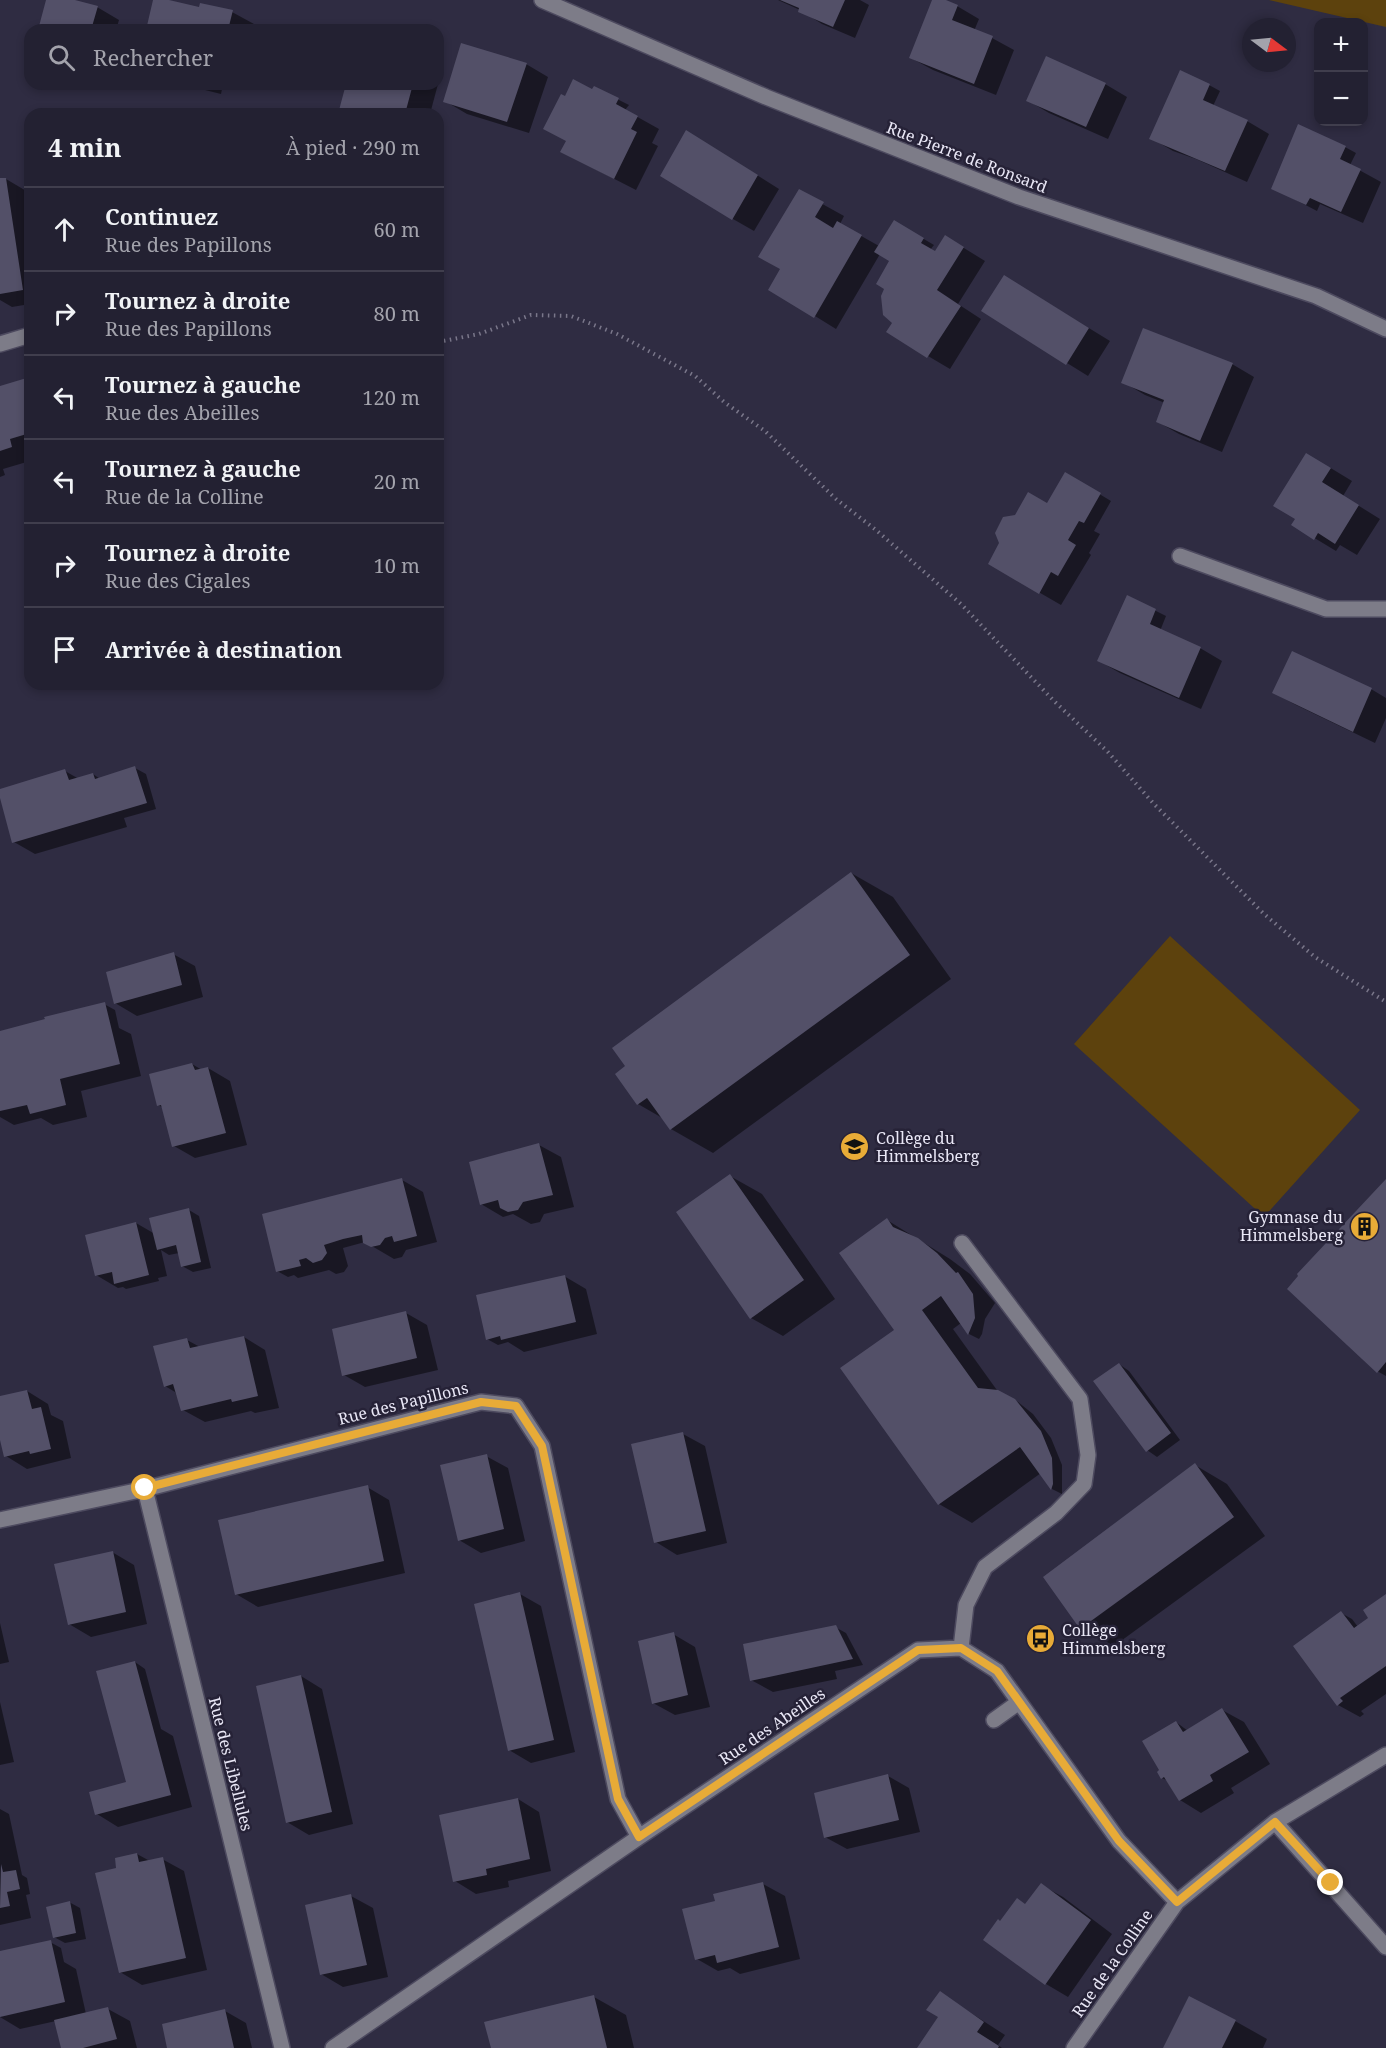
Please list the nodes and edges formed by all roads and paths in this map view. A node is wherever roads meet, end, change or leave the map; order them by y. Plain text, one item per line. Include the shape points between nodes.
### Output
1 (542, 0) edge
2 (1386, 329) edge
3 (24, 337) edge
4 (444, 341) edge
5 (0, 344) edge
6 (1180, 556) dead end
7 (1386, 609) edge
8 (1386, 1002) edge
9 (962, 1243) dead end
10 (145, 1488) junction
11 (0, 1520) edge
12 (961, 1648) junction
13 (1019, 1702) junction
14 (994, 1720) dead end
15 (1386, 1755) edge
16 (1275, 1822) junction
17 (639, 1837) junction
18 (1177, 1902) junction
19 (1386, 1947) edge
20 (282, 2048) edge
21 (333, 2048) edge
22 (1074, 2048) edge

1 - 2 street, Rue Pierre de Ronsard via 766,97 1019,198 1316,296
3 - 5 street
4 - 8 path via 479,334 531,315 571,316 617,334 695,376 765,431 836,499 961,604 1264,914 1315,957
6 - 7 street via 1326,609
9 - 12 street via 1080,1399 1088,1455 1084,1484 1056,1513 986,1567 966,1605
10 - 11 street, Rue des Papillons
10 - 17 street, Rue des Papillons via 481,1402 516,1406 542,1446 618,1799
10 - 20 street, Rue des Libellules
12 - 13 street via 997,1671
12 - 17 street, Rue des Abeilles via 918,1650
13 - 14 street
13 - 18 street via 1119,1841
15 - 16 street, Rue de la Colline
16 - 18 street, Rue de la Colline
16 - 19 street
17 - 21 street, Rue des Abeilles
18 - 22 street, Rue de la Colline

